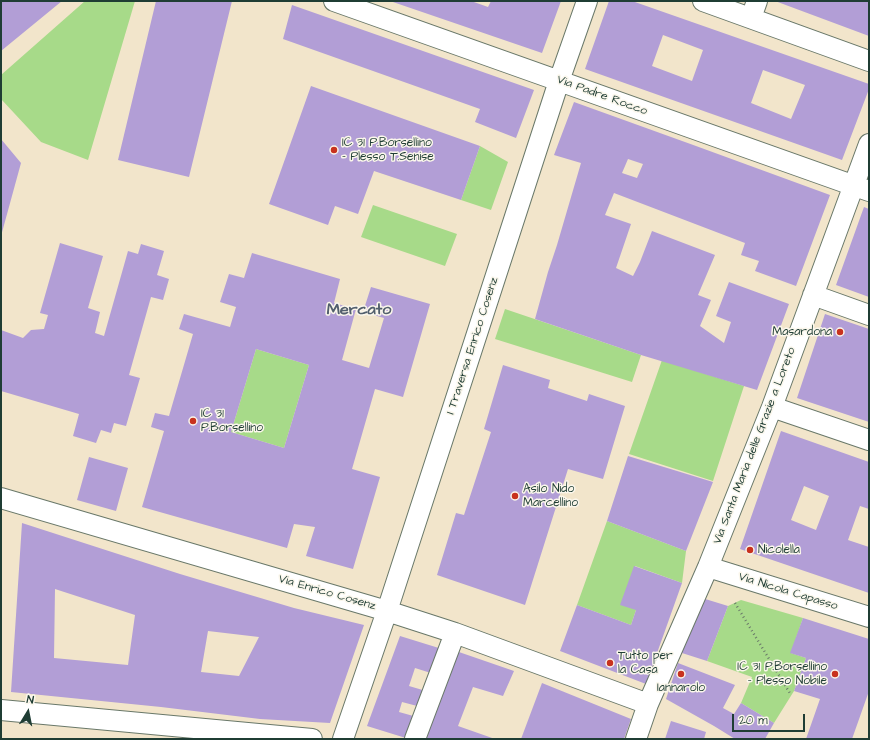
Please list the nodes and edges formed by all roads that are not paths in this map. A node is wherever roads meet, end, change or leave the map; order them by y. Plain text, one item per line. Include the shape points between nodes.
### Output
1 (334, 1) edge
2 (587, 1) edge
3 (703, 1) edge
4 (754, 10) edge
5 (869, 61) edge
6 (558, 81) junction
7 (869, 144) edge
8 (861, 189) edge
9 (813, 295) junction
10 (869, 315) edge
11 (772, 407) junction
12 (869, 440) edge
13 (1, 498) edge
14 (708, 567) junction
15 (387, 611) junction
16 (869, 617) edge
17 (455, 633) junction
18 (648, 704) junction
19 (1, 710) edge
20 (312, 739) edge
21 (343, 739) edge
22 (415, 739) edge
23 (636, 739) edge

1 - 6 street, Via Padre Rocco
2 - 6 street, I Traversa Enrico Cosenz
3 - 4 street
4 - 5 street
6 - 8 street, Via Padre Rocco
6 - 15 street, I Traversa Enrico Cosenz
7 - 8 street, Via Santa Maria delle Grazie a Loreto
8 - 9 street, Via Santa Maria delle Grazie a Loreto
9 - 10 street
9 - 11 street, Via Santa Maria delle Grazie a Loreto
11 - 12 street
11 - 14 street, Via Santa Maria delle Grazie a Loreto
13 - 15 street, Via Enrico Cosenz
14 - 16 street, Via Nicola Capasso
14 - 18 street, Via Santa Maria delle Grazie a Loreto
15 - 17 street, Via Enrico Cosenz
15 - 21 street, I Traversa Enrico Cosenz
17 - 18 street, Via Enrico Cosenz
17 - 22 street
18 - 23 street, Via Santa Maria delle Grazie a Loreto
19 - 20 street

